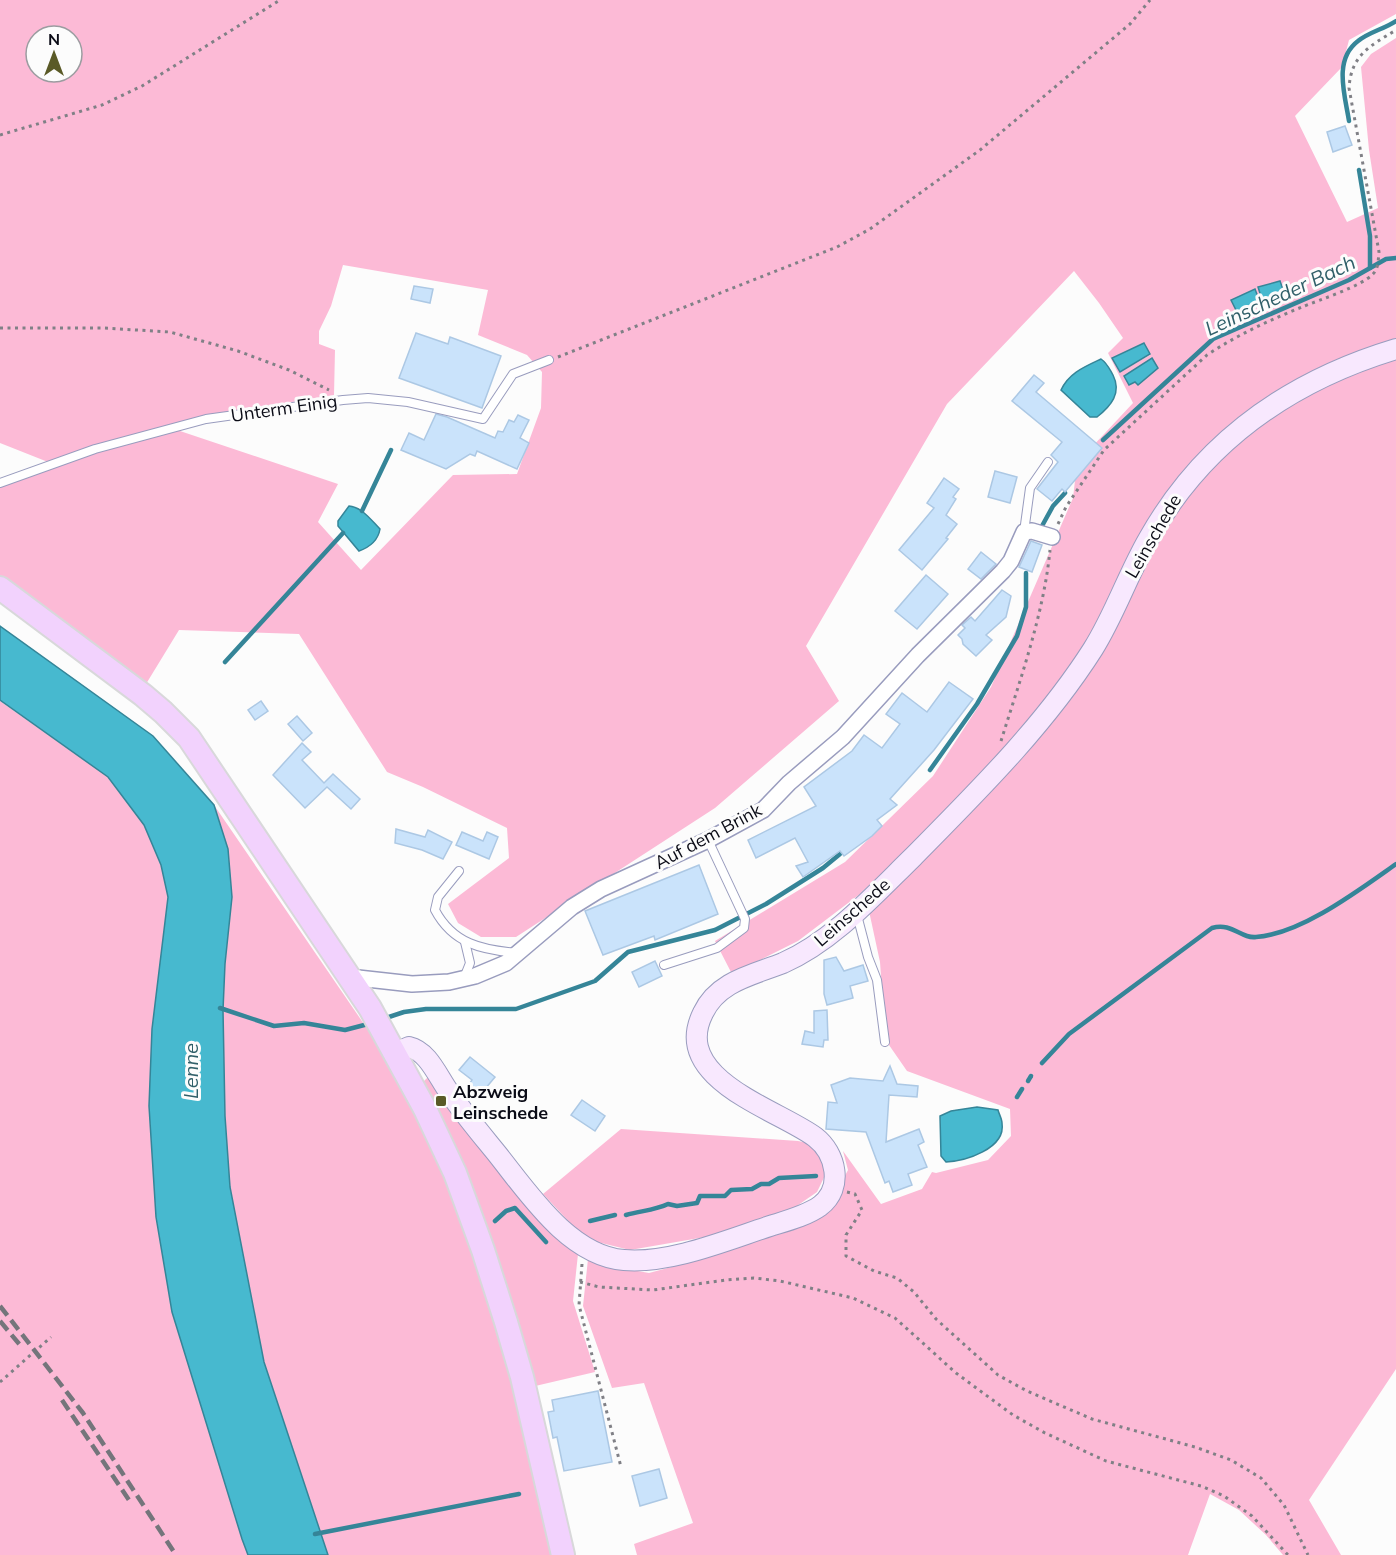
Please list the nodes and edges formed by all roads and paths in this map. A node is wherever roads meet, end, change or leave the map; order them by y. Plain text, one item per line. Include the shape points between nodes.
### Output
1 (280, 0) edge
2 (1150, 0) edge
3 (1396, 30) edge
4 (0, 135) edge
5 (0, 328) edge
6 (1396, 349) edge
7 (549, 360) joint
8 (348, 399) junction
9 (1048, 462) dead end
10 (0, 483) edge
11 (1024, 532) junction
12 (1052, 537) junction
13 (0, 588) edge
14 (1000, 742) dead end
15 (708, 840) junction
16 (459, 871) dead end
17 (856, 910) junction
18 (465, 942) junction
19 (519, 953) junction
20 (664, 965) dead end
21 (349, 976) junction
22 (463, 979) junction
23 (885, 1042) dead end
24 (395, 1053) junction
25 (832, 1189) junction
26 (586, 1247) junction
27 (580, 1282) junction
28 (51, 1337) dead end
29 (0, 1382) edge
30 (621, 1467) dead end
31 (563, 1555) edge
32 (1288, 1555) edge
33 (1308, 1555) edge

1 - 4 path via 142,86 102,105
2 - 7 path via 1130,24 980,150 870,229 837,247
3 - 12 path via 1367,48 1350,74 1349,88 1379,252 1373,274 1226,342 1207,355 1104,450 1066,507
5 - 8 path via 170,332 290,370
6 - 17 main road, Leinschede via 1344,367 1297,390 1258,415 1208,457 1167,507 1092,650 1056,700 952,817
7 - 8 lane, Unterm Einig via 513,374 483,419 408,402
8 - 10 lane, Unterm Einig via 206,419 95,449
9 - 11 lane via 1029,488
11 - 12 street
11 - 15 street, Auf dem Brink via 1003,572 918,655 843,737 763,810
12 - 14 path via 1027,657
13 - 21 main road via 143,695 189,738
15 - 19 street, Auf dem Brink via 601,889 572,907
15 - 20 lane via 745,919 744,928 717,948
16 - 18 lane via 438,897 435,910 450,932
17 - 23 lane via 878,980
17 - 25 main road, Leinschede via 810,950 725,987 704,1011 698,1031 699,1051 714,1075 824,1145 834,1166
18 - 19 lane
18 - 22 lane via 470,963
19 - 22 street, Auf dem Brink via 506,963
21 - 22 street, Auf dem Brink via 412,984
21 - 24 main road
24 - 26 main road via 409,1047 420,1051 545,1213
24 - 31 main road via 455,1173 483,1250 522,1377
25 - 26 main road via 821,1205 802,1215 680,1253 627,1260 604,1256
25 - 33 path via 855,1194 862,1210 846,1235 846,1256 897,1278 998,1375 1092,1419 1232,1460 1261,1478 1284,1505
26 - 27 path
27 - 30 path via 579,1305
27 - 32 path via 607,1288 653,1290 754,1278 853,1298 895,1318 956,1373 1045,1433 1106,1461 1201,1485 1224,1496 1252,1516
28 - 29 path

